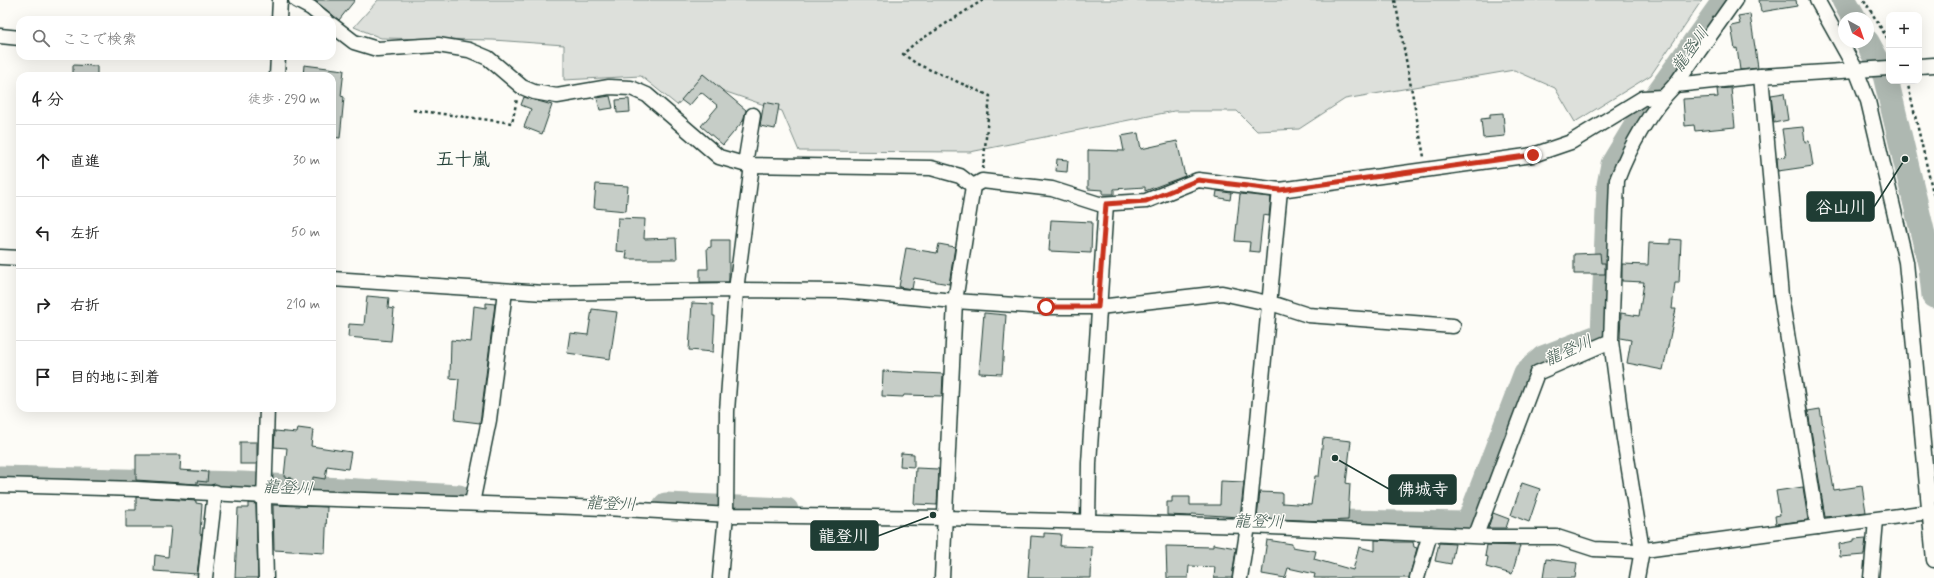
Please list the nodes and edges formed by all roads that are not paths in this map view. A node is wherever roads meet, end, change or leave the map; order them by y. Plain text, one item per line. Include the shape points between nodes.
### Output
1 (280, 0) edge
2 (296, 0) edge
3 (1735, 0) edge
4 (1817, 0) edge
5 (279, 16) edge
6 (321, 16) edge
7 (336, 28) edge
8 (0, 36) edge
9 (16, 38) edge
10 (278, 60) edge
11 (1934, 65) edge
12 (1922, 66) edge
13 (1886, 68) edge
14 (1861, 70) junction
15 (277, 72) edge
16 (1761, 76) junction
17 (1675, 85) junction
18 (1664, 96) junction
19 (752, 115) dead end
20 (748, 165) junction
21 (978, 184) junction
22 (1280, 190) junction
23 (1106, 204) junction
24 (0, 257) edge
25 (16, 258) edge
26 (336, 279) edge
27 (736, 290) junction
28 (504, 291) junction
29 (955, 302) junction
30 (1269, 304) junction
31 (1098, 307) junction
32 (1453, 326) dead end
33 (1612, 341) junction
34 (267, 412) edge
35 (0, 485) edge
36 (215, 492) junction
37 (264, 494) junction
38 (472, 503) junction
39 (1929, 512) junction
40 (726, 515) junction
41 (945, 518) junction
42 (1876, 520) junction
43 (1088, 521) junction
44 (1248, 526) junction
45 (1818, 528) junction
46 (1932, 530) edge
47 (1430, 534) junction
48 (1476, 534) junction
49 (1642, 550) junction
50 (1934, 560) edge
51 (205, 578) edge
52 (266, 578) edge
53 (720, 578) edge
54 (942, 578) edge
55 (1240, 578) edge
56 (1417, 578) edge
57 (1637, 578) edge
58 (1872, 578) edge

1 - 5 street
2 - 6 street
3 - 17 street
4 - 14 street
7 - 20 street via 354,42 377,49 438,45 469,50 488,58 520,85 534,92 557,96 609,87 631,88 647,95 719,157
8 - 9 street
10 - 15 street
11 - 12 street
13 - 14 street
14 - 16 street
14 - 39 street via 1906,262
16 - 17 street
16 - 45 street via 1781,296
17 - 18 street
18 - 22 street via 1643,98 1571,142 1533,155
18 - 33 street via 1625,159 1617,180
19 - 20 street
20 - 21 street via 931,168
20 - 27 street
21 - 23 street via 1052,189
21 - 29 street
22 - 23 street via 1198,180 1146,201
22 - 30 street
23 - 31 street
24 - 25 street
26 - 28 street
27 - 28 street via 544,293
27 - 29 street via 843,291
27 - 40 street via 727,411
28 - 38 street via 489,420
29 - 31 street
29 - 41 street
30 - 31 street via 1222,293
30 - 32 street via 1308,315
30 - 44 street
31 - 43 street
33 - 48 street via 1537,373
33 - 49 street via 1623,432
34 - 37 street
35 - 36 street
36 - 37 street
36 - 51 street
37 - 38 street via 305,498
37 - 52 street
38 - 40 street
39 - 42 street
39 - 46 street
40 - 41 street
40 - 53 street
41 - 43 street
41 - 54 street
42 - 45 street
42 - 58 street
43 - 44 street
44 - 47 street
44 - 55 street
45 - 49 street
46 - 50 street
47 - 48 street
47 - 56 street
48 - 49 street via 1557,537 1594,549
49 - 57 street

